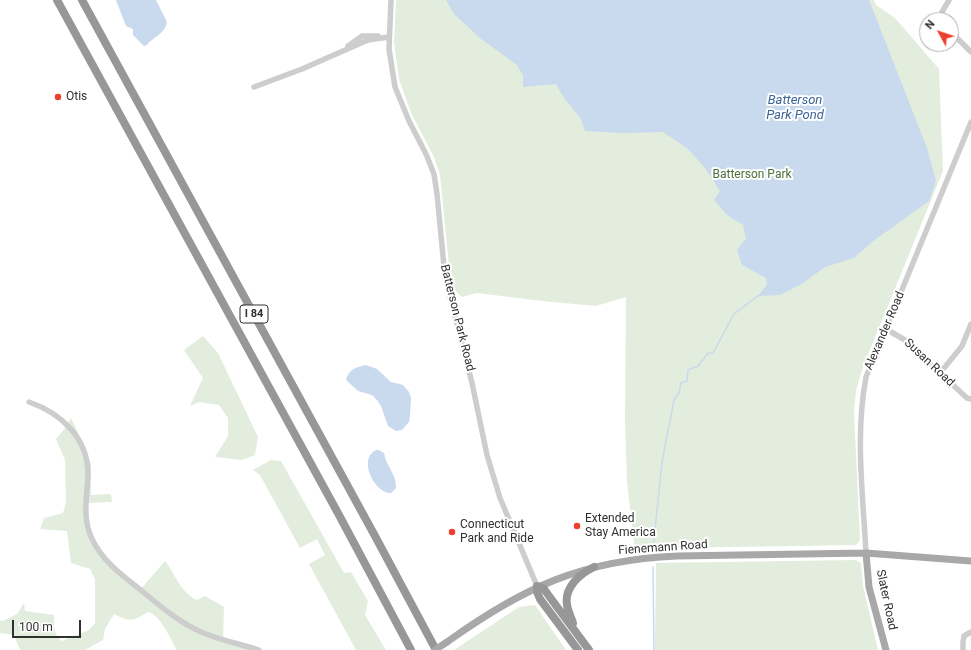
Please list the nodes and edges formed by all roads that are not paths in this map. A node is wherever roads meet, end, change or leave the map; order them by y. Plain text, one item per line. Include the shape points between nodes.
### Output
1 (57, 0) edge
2 (82, 0) edge
3 (391, 0) edge
4 (949, 0) edge
5 (942, 12) edge
6 (389, 37) junction
7 (959, 40) edge
8 (971, 52) edge
9 (254, 87) dead end
10 (971, 122) edge
11 (971, 324) edge
12 (886, 329) junction
13 (940, 373) junction
14 (971, 400) edge
15 (29, 402) dead end
16 (866, 553) junction
17 (971, 561) edge
18 (594, 567) junction
19 (538, 586) junction
20 (424, 628) junction
21 (576, 632) junction
22 (971, 632) edge
23 (259, 650) edge
24 (411, 650) edge
25 (436, 650) edge
26 (440, 650) edge
27 (578, 650) edge
28 (589, 650) edge
29 (886, 650) edge
30 (963, 650) edge

1 - 24 highway, I 84
2 - 20 highway, I 84
3 - 6 street, Batterson Park Road
4 - 5 street
6 - 9 street via 362,36 334,54
6 - 19 street, Batterson Park Road via 391,68 399,99 434,174 445,277 487,455 500,498
7 - 8 street
10 - 12 street, Alexander Road
11 - 13 street via 962,346
12 - 13 street, Susan Road via 910,343
12 - 16 street, Alexander Road via 866,377 862,397 860,446
13 - 14 street, Susan Road
15 - 23 street via 42,406 58,416 70,426 81,444 87,465 87,525 104,559 187,626 213,637
16 - 17 main road, Fienemann Road
16 - 18 main road, Fienemann Road via 668,557 626,560
16 - 29 main road, Slater Road via 869,587
18 - 19 main road, Fienemann Road
18 - 21 highway via 577,579 567,595 567,607
19 - 21 highway via 545,591
19 - 25 main road, Fienemann Road, bridge via 494,610
19 - 27 highway via 540,599
20 - 25 highway, I 84
20 - 26 highway
21 - 28 highway
22 - 30 street via 964,636

